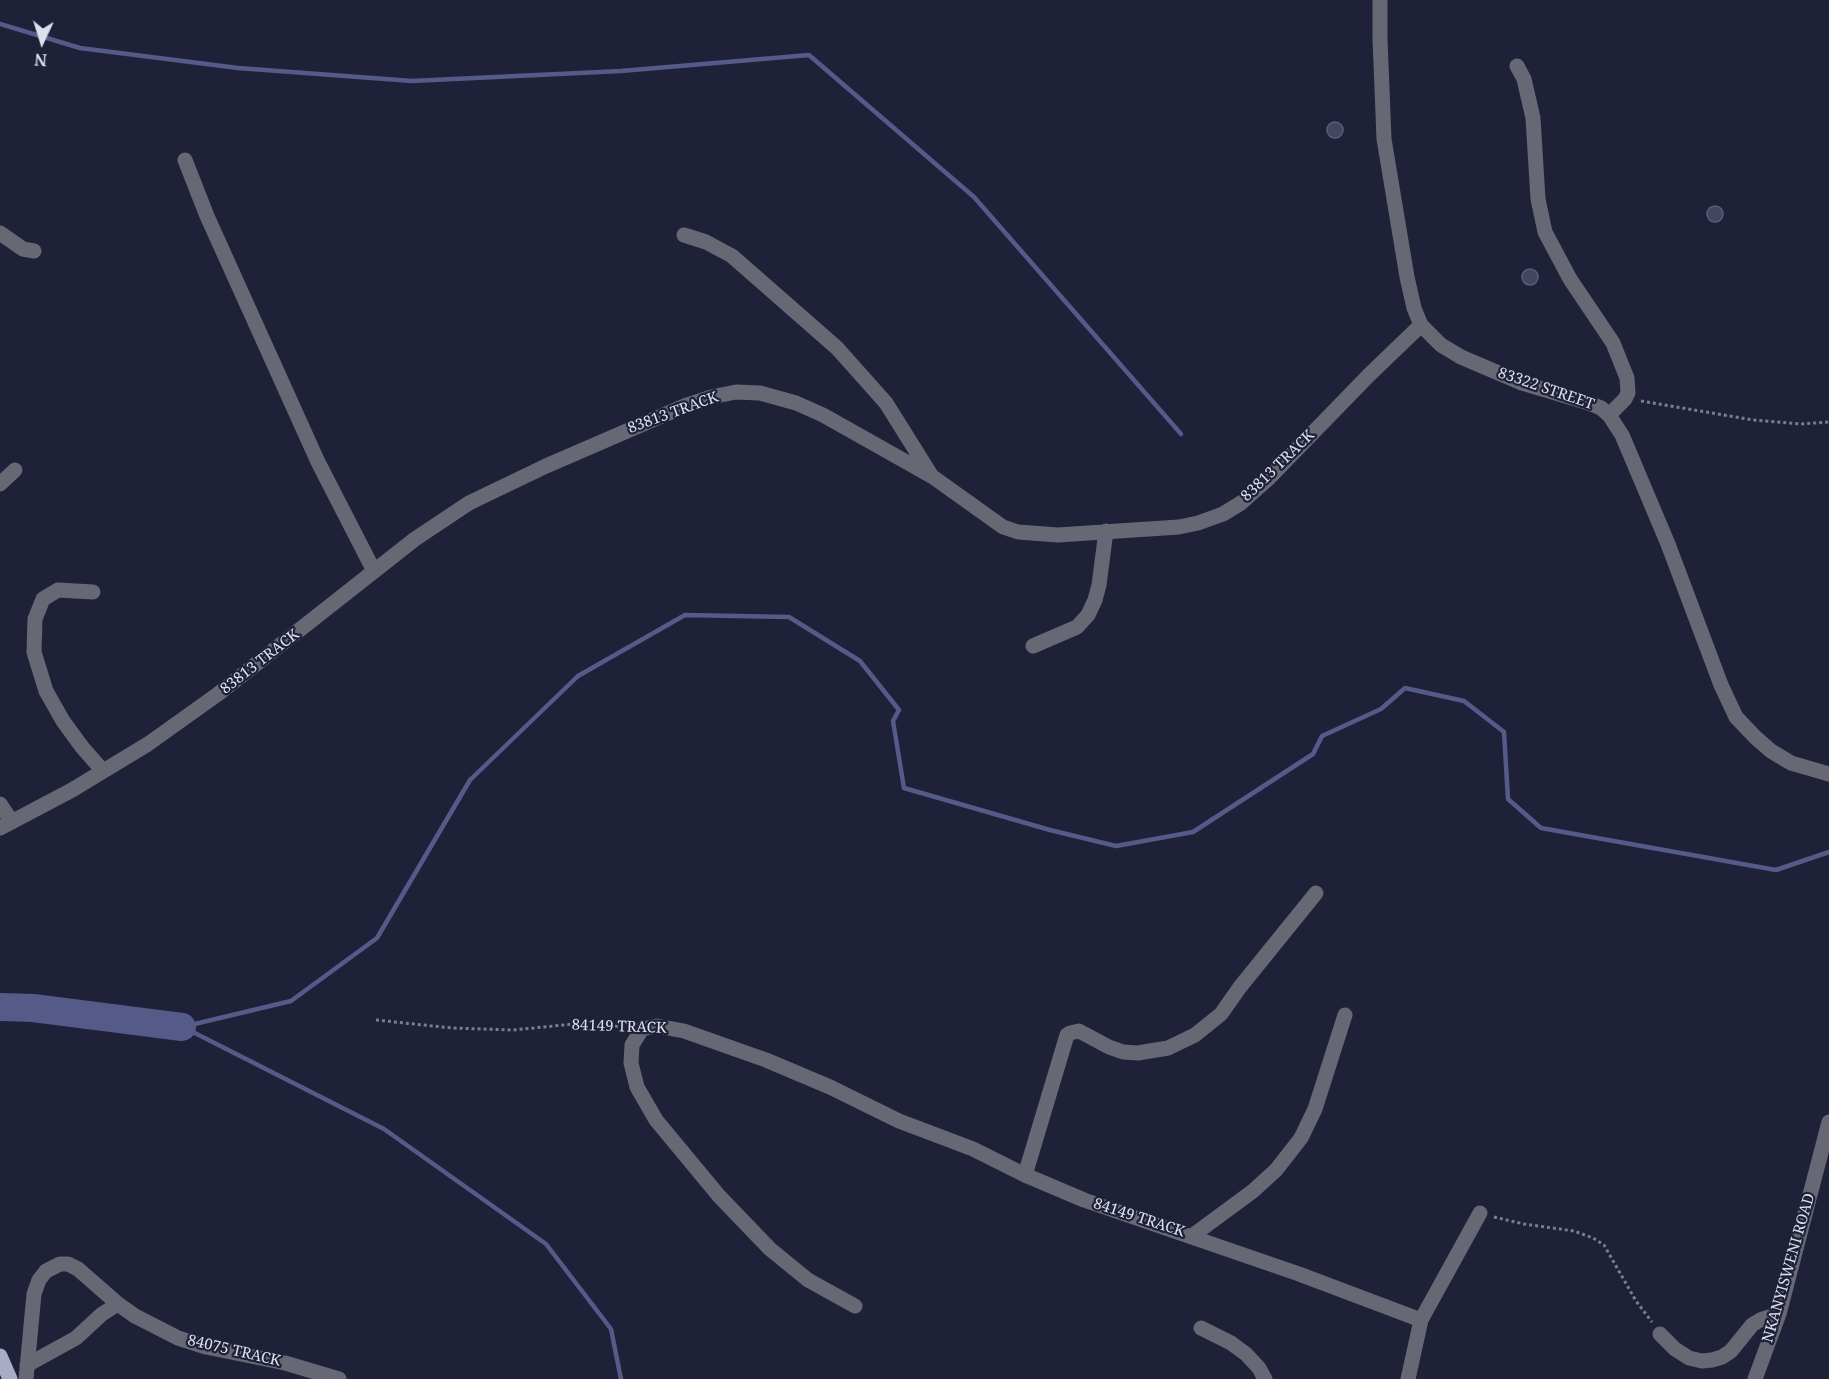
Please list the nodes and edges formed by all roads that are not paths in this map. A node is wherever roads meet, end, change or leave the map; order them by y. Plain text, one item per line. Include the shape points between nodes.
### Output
1 (1380, 0) edge
2 (1517, 66) dead end
3 (184, 160) dead end
4 (0, 233) edge
5 (684, 236) dead end
6 (34, 251) dead end
7 (1421, 325) junction
8 (1609, 415) junction
9 (15, 470) dead end
10 (933, 477) junction
11 (0, 484) edge
12 (1106, 531) junction
13 (374, 571) junction
14 (93, 592) dead end
15 (1033, 646) dead end
16 (103, 771) junction
17 (1829, 774) edge
18 (0, 804) edge
19 (6, 825) edge
20 (1316, 893) dead end
21 (1345, 1015) dead end
22 (1829, 1122) edge
23 (1025, 1175) junction
24 (1479, 1213) road end
25 (1192, 1236) junction
26 (118, 1304) junction
27 (855, 1306) dead end
28 (1779, 1314) junction
29 (1421, 1320) junction
30 (1201, 1328) dead end
31 (1660, 1334) road end
32 (0, 1356) edge
33 (27, 1372) edge
34 (10, 1379) edge
35 (339, 1379) edge
36 (1265, 1379) edge
37 (1408, 1379) edge
38 (1755, 1379) edge

1 - 7 street, 83322 STREET via 1389,172 1407,277
2 - 8 street via 1533,118 1538,198 1545,232 1621,360 1629,385 1625,399
3 - 13 street via 318,462
4 - 6 street via 23,249
5 - 10 street via 732,256 837,348 886,403
7 - 8 street, 83322 STREET via 1441,345 1461,357 1522,383 1586,402
7 - 12 street, 83813 TRACK via 1240,503 1223,514 1179,527
8 - 17 street, 83322 STREET via 1622,435 1736,717 1771,751 1791,763
9 - 11 street
10 - 12 street, 83813 TRACK via 1003,527 1018,532 1058,535
10 - 13 street, 83813 TRACK via 796,403 760,393 736,392 662,414 507,484 441,520
12 - 15 street via 1099,585 1088,615 1077,627
13 - 16 street, 83813 TRACK via 218,694
14 - 16 street via 58,590 43,599 35,619 34,652 46,691 63,721
16 - 19 street, 83813 TRACK
18 - 19 street
20 - 23 street via 1221,1014 1195,1035 1168,1048 1138,1053 1109,1047 1079,1031 1066,1035
21 - 25 street via 1315,1109 1301,1138 1253,1191
22 - 28 street, NKANYISWENI ROAD
23 - 25 street, 84149 TRACK via 1084,1200
23 - 27 street, 84149 TRACK via 766,1060 684,1031 657,1026 642,1029 632,1044 631,1063 637,1087 656,1120 719,1196 770,1249 808,1280
24 - 29 street
25 - 29 street, 84149 TRACK
26 - 33 street
26 - 33 street, 84075 TRACK via 72,1266 60,1264 46,1271 34,1294
26 - 35 street, 84075 TRACK via 191,1342
28 - 31 street via 1752,1325 1731,1351 1712,1360 1689,1358
28 - 38 street, NKANYISWENI ROAD
29 - 37 street
30 - 36 street via 1246,1354
32 - 34 main road

